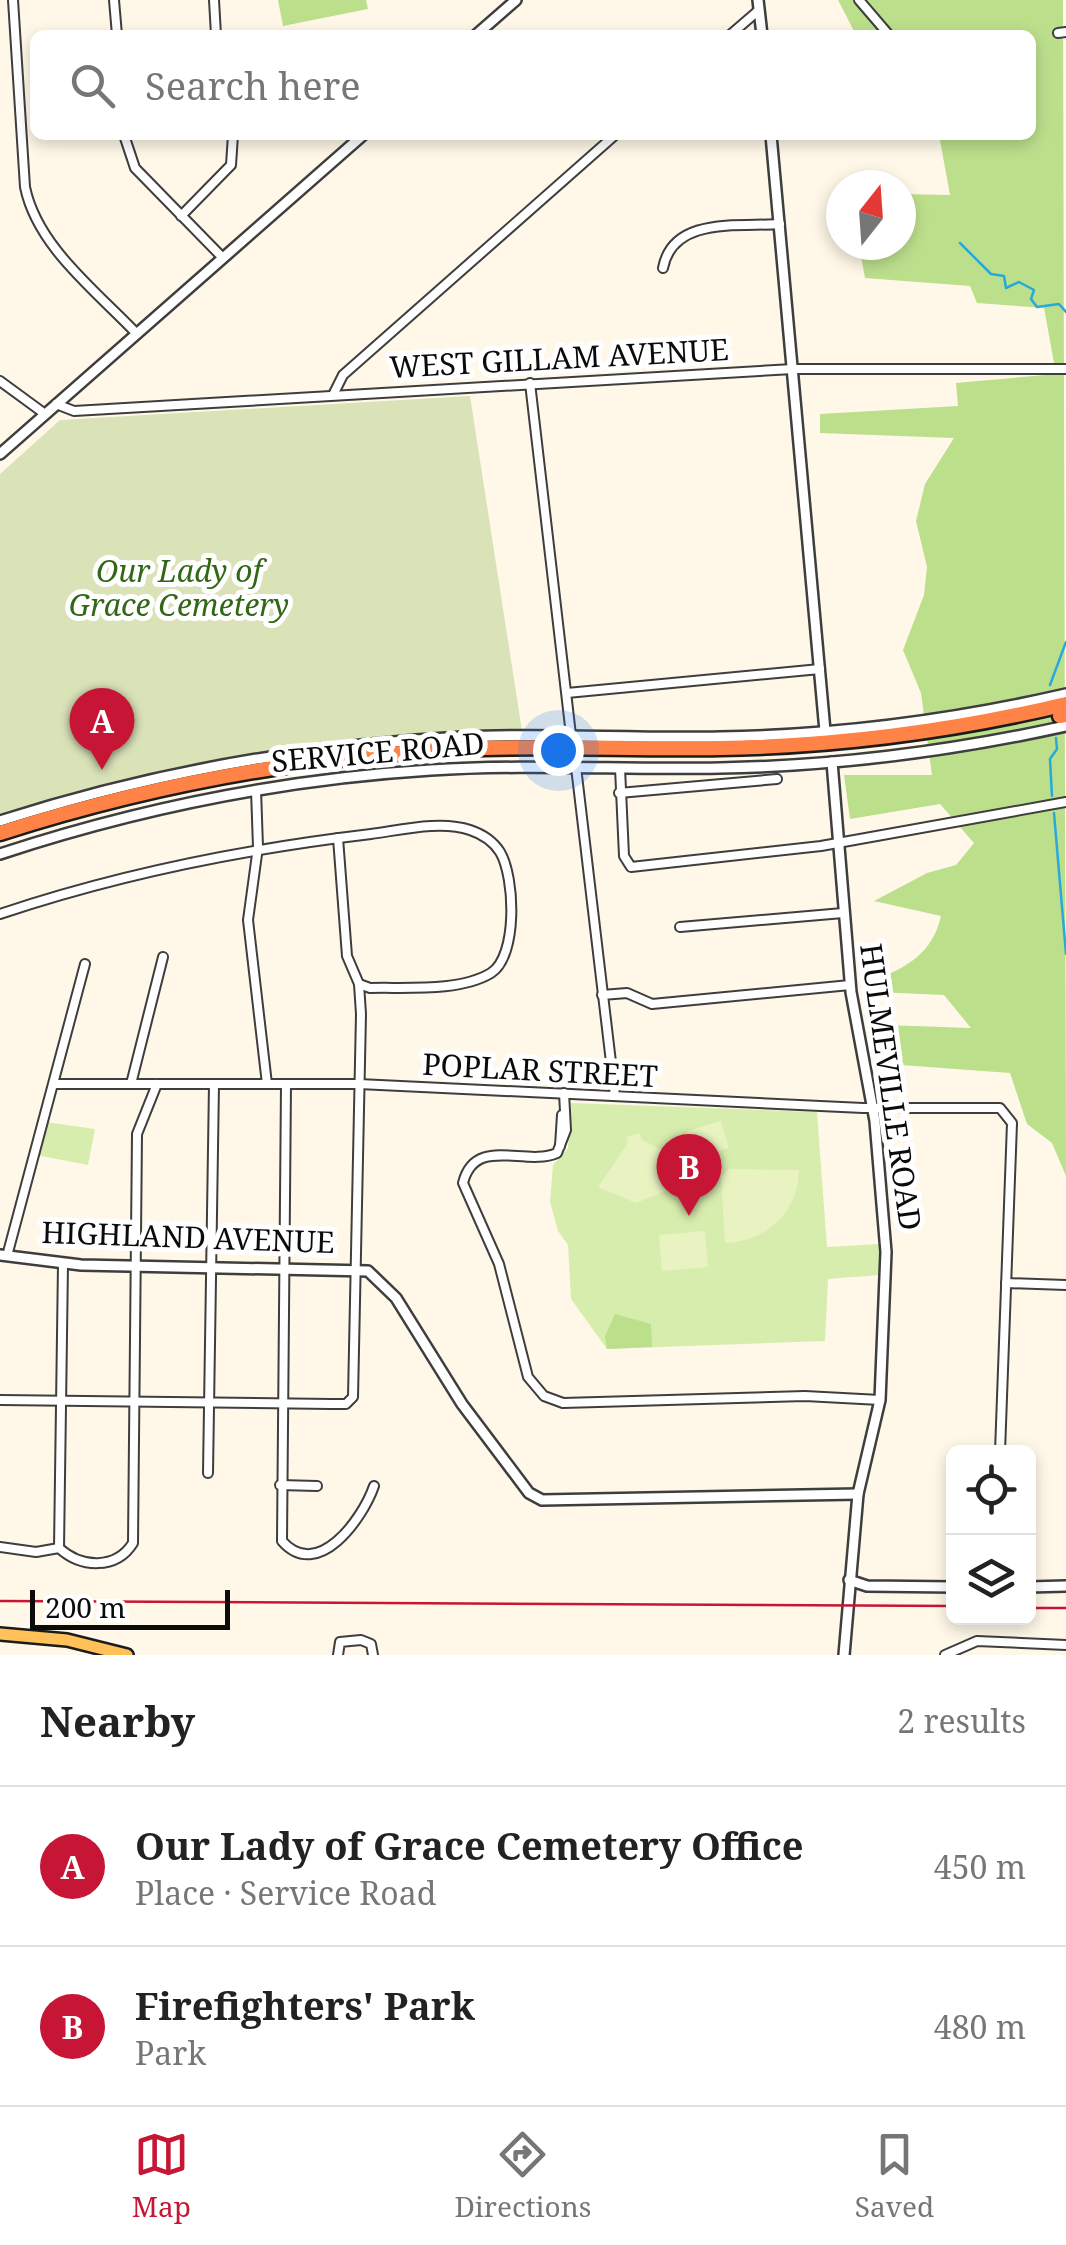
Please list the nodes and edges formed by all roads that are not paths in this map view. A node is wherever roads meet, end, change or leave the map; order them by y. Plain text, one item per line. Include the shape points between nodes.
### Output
1 (13, 0) edge
2 (114, 0) edge
3 (214, 0) edge
4 (516, 0) edge
5 (859, 0) edge
6 (759, 5) edge
7 (0, 11) edge
8 (13, 11) junction
9 (116, 30) edge
10 (216, 30) edge
11 (482, 30) edge
12 (735, 30) edge
13 (762, 30) edge
14 (886, 30) edge
15 (126, 140) edge
16 (232, 140) edge
17 (357, 140) edge
18 (609, 140) edge
19 (772, 140) edge
20 (181, 216) junction
21 (780, 224) junction
22 (222, 257) junction
23 (663, 268) dead end
24 (136, 334) junction
25 (793, 368) junction
26 (1066, 368) edge
27 (0, 381) edge
28 (530, 383) junction
29 (334, 393) junction
30 (56, 404) junction
31 (45, 414) junction
32 (0, 454) edge
33 (820, 669) junction
34 (566, 693) junction
35 (1066, 694) edge
36 (1065, 715) edge
37 (825, 731) junction
38 (571, 736) junction
39 (832, 762) junction
40 (576, 766) junction
41 (620, 768) junction
42 (777, 779) dead end
43 (256, 790) junction
44 (618, 793) junction
45 (1066, 802) edge
46 (0, 821) edge
47 (0, 832) edge
48 (338, 838) junction
49 (0, 842) edge
50 (836, 844) junction
51 (258, 847) junction
52 (0, 854) edge
53 (843, 913) junction
54 (0, 914) edge
55 (680, 928) dead end
56 (164, 957) dead end
57 (85, 964) dead end
58 (360, 984) junction
59 (850, 986) junction
60 (602, 995) junction
61 (54, 1084) junction
62 (132, 1084) junction
63 (156, 1084) junction
64 (214, 1084) junction
65 (268, 1084) junction
66 (286, 1084) junction
67 (359, 1084) junction
68 (564, 1093) junction
69 (615, 1096) junction
70 (873, 1107) junction
71 (3, 1255) edge
72 (63, 1264) junction
73 (136, 1266) junction
74 (210, 1266) junction
75 (284, 1266) junction
76 (357, 1269) junction
77 (1006, 1283) junction
78 (1066, 1285) edge
79 (0, 1400) edge
80 (62, 1400) junction
81 (135, 1400) junction
82 (880, 1400) junction
83 (208, 1401) junction
84 (282, 1402) junction
85 (1000, 1445) edge
86 (208, 1473) dead end
87 (280, 1486) junction
88 (317, 1486) dead end
89 (374, 1486) dead end
90 (858, 1494) junction
91 (0, 1546) edge
92 (59, 1548) junction
93 (849, 1580) junction
94 (1036, 1586) edge
95 (1066, 1586) edge
96 (946, 1587) edge
97 (0, 1634) edge
98 (1066, 1645) edge
99 (86, 1650) edge
100 (127, 1655) edge
101 (338, 1655) edge
102 (372, 1655) edge
103 (844, 1655) edge
104 (946, 1655) edge

1 - 8 street
2 - 9 street
3 - 10 street
4 - 11 street
5 - 14 street
6 - 12 street
6 - 13 street
7 - 8 street
8 - 24 street via 31,211 56,249
15 - 20 street via 135,168
16 - 20 street via 232,165
17 - 22 street
18 - 29 street via 343,375
19 - 21 street
20 - 22 street
21 - 23 street via 691,231 677,239
21 - 25 street
22 - 24 street
24 - 30 street
25 - 26 street, WEST GILLAM AVENUE
25 - 28 street, WEST GILLAM AVENUE
25 - 33 street
27 - 31 street
28 - 29 street, WEST GILLAM AVENUE
28 - 34 street
29 - 30 street, WEST GILLAM AVENUE via 74,412
30 - 31 street
31 - 32 street
33 - 34 street
33 - 37 street
34 - 38 street
35 - 37 street, SERVICE ROAD
36 - 39 street, SERVICE ROAD via 954,747
36 - 47 highway via 797,745 501,747 318,761 156,790
36 - 49 highway via 916,742 783,755 483,756 338,768 175,794
37 - 38 street, SERVICE ROAD
38 - 46 street, SERVICE ROAD via 427,739 280,755 153,779
39 - 41 street, SERVICE ROAD
39 - 50 street, HULMEVILLE ROAD
40 - 41 street, SERVICE ROAD
40 - 43 street, SERVICE ROAD via 392,773
40 - 60 street
41 - 44 street
42 - 44 street
43 - 51 street
43 - 52 street, SERVICE ROAD via 142,813
44 - 50 street via 624,856 632,867
45 - 50 street
48 - 51 street
48 - 58 street via 347,956
48 - 58 street via 464,828 492,842 505,868 510,943 496,970 464,982
50 - 53 street, HULMEVILLE ROAD
51 - 54 street
51 - 65 street via 248,920
53 - 55 street
53 - 59 street, HULMEVILLE ROAD
56 - 62 street
57 - 61 street
58 - 67 street
59 - 60 street via 652,1004 627,993
59 - 70 street, HULMEVILLE ROAD
60 - 69 street
61 - 62 street, POPLAR STREET
61 - 71 street
62 - 63 street, POPLAR STREET
63 - 64 street, POPLAR STREET
63 - 73 street via 137,1134
64 - 65 street, POPLAR STREET
64 - 74 street
65 - 66 street, POPLAR STREET
66 - 67 street, POPLAR STREET
66 - 75 street
67 - 68 street, POPLAR STREET
67 - 76 street
68 - 69 street, POPLAR STREET
68 - 82 street via 560,1150 548,1157 480,1158 463,1183 499,1264 525,1370 544,1396 563,1403
69 - 70 street, POPLAR STREET
70 - 77 street, POPLAR STREET via 1000,1108 1010,1116
70 - 82 street, HULMEVILLE ROAD via 886,1252
71 - 72 street, HIGHLAND AVENUE
72 - 73 street, HIGHLAND AVENUE
72 - 80 street
73 - 74 street, HIGHLAND AVENUE
73 - 81 street
74 - 75 street, HIGHLAND AVENUE
74 - 83 street
75 - 76 street, HIGHLAND AVENUE
75 - 84 street
76 - 84 street via 352,1399
76 - 90 street, HIGHLAND AVENUE via 388,1287 462,1404 535,1498 558,1503
77 - 78 street
77 - 85 street
79 - 80 street
80 - 81 street
80 - 92 street
81 - 83 street
81 - 92 street via 133,1540 127,1552 92,1564
82 - 90 street, HULMEVILLE ROAD
83 - 84 street
83 - 86 street
84 - 87 street
87 - 88 street
87 - 89 street via 282,1540 309,1553 346,1538
90 - 93 street, HULMEVILLE ROAD
91 - 92 street
93 - 96 street
93 - 103 street, HULMEVILLE ROAD
94 - 95 street
97 - 99 main road
98 - 104 street via 978,1641
99 - 100 main road
101 - 102 street via 340,1642 361,1640 371,1644

